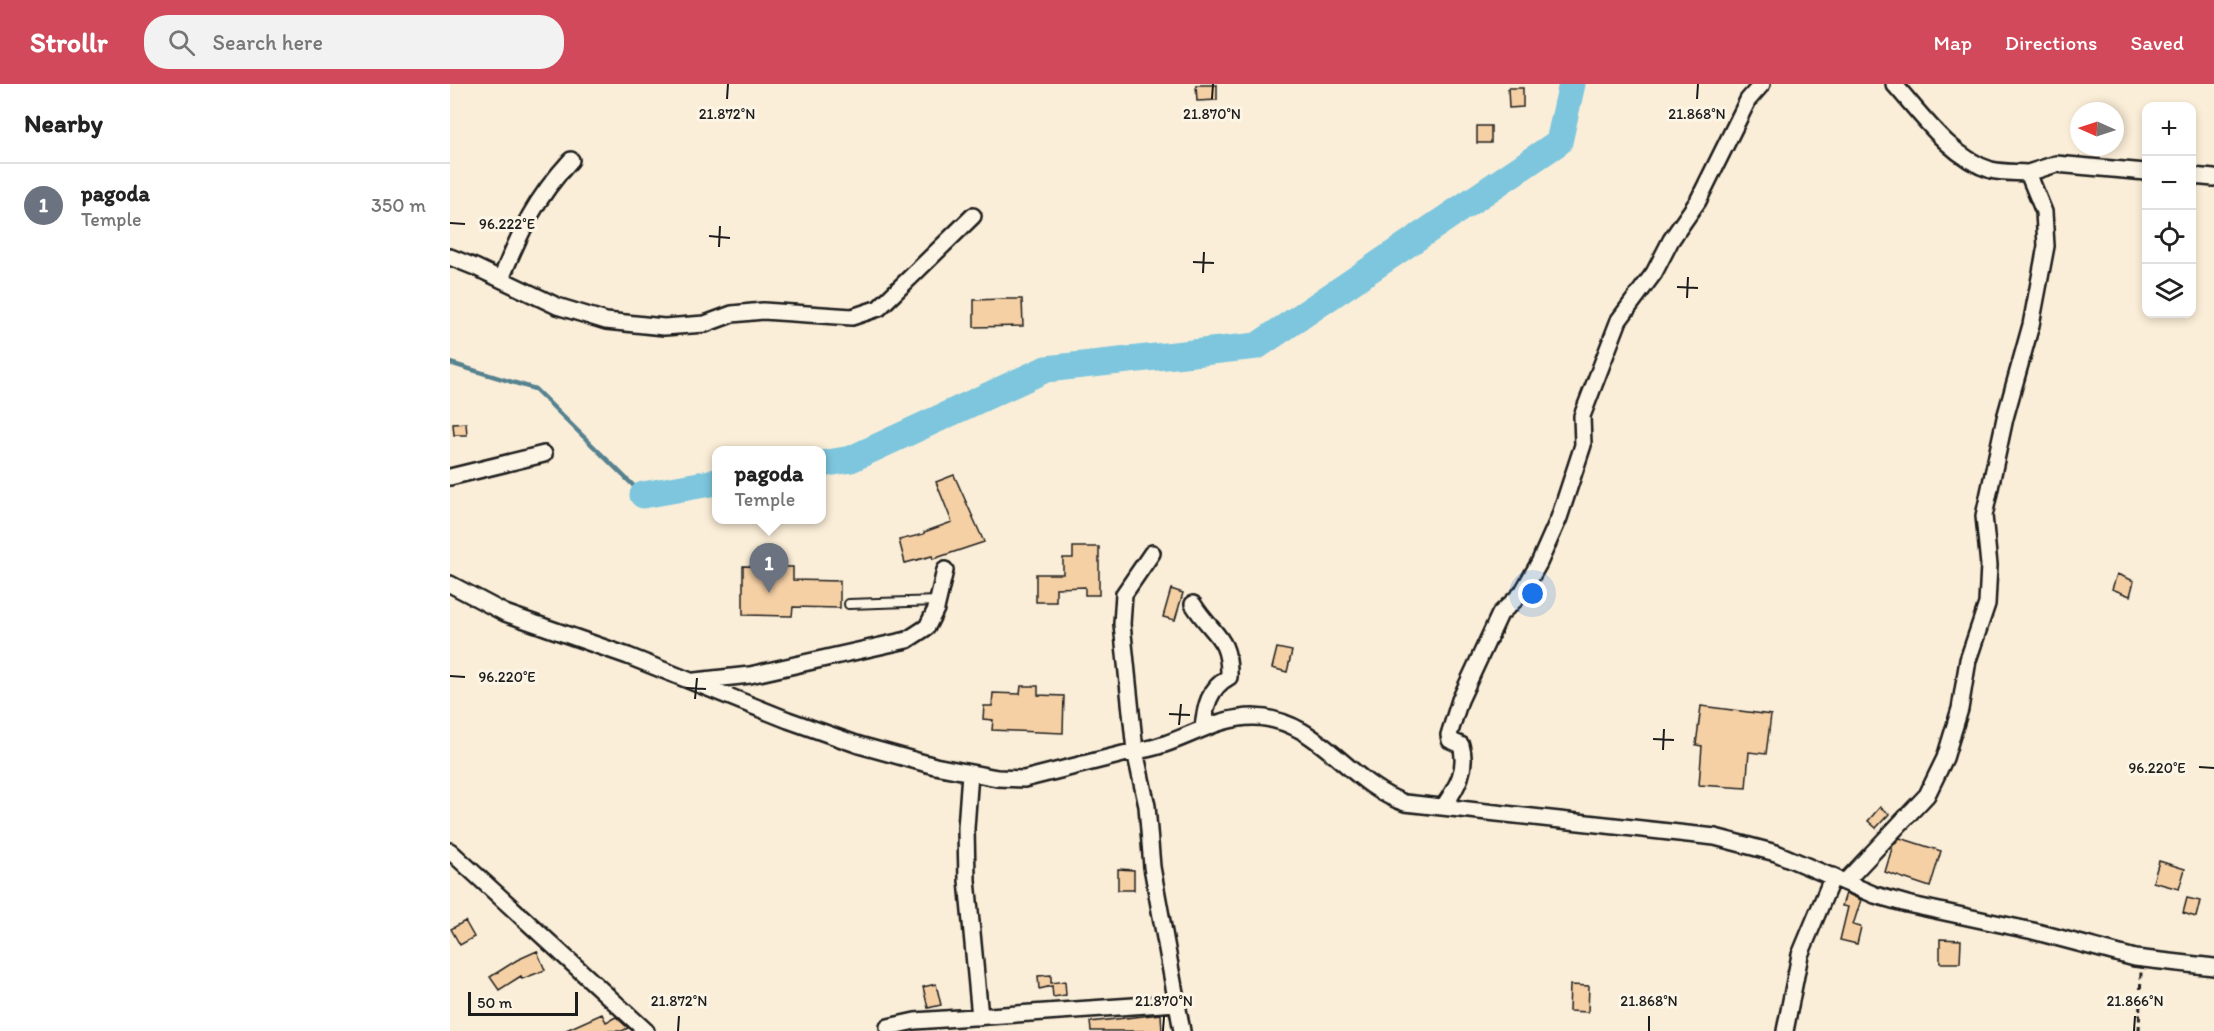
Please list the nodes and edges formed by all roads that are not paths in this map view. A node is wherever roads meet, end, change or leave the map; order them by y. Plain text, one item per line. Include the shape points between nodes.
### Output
1 (1762, 84) edge
2 (1894, 84) edge
3 (571, 160) dead end
4 (2142, 172) edge
5 (2028, 173) junction
6 (2196, 176) edge
7 (2214, 178) edge
8 (973, 216) dead end
9 (450, 257) edge
10 (501, 279) junction
11 (544, 454) dead end
12 (450, 477) edge
13 (1152, 553) dead end
14 (945, 570) dead end
15 (450, 584) edge
16 (938, 601) junction
17 (849, 604) dead end
18 (1193, 604) dead end
19 (692, 682) junction
20 (1203, 728) junction
21 (1135, 751) junction
22 (970, 773) junction
23 (1444, 807) junction
24 (450, 851) edge
25 (1839, 879) junction
26 (2214, 967) edge
27 (1177, 1003) junction
28 (980, 1017) junction
29 (888, 1027) dead end
30 (646, 1031) edge
31 (1182, 1031) edge
32 (1785, 1031) edge

1 - 23 street via 1748,100 1698,201 1654,273 1619,320 1582,416 1582,445 1559,518 1522,593 1500,614 1461,700 1449,735 1450,740 1461,745 1462,774
2 - 5 street via 1973,163 1993,171
3 - 10 street via 532,209
4 - 5 street via 2056,164
5 - 25 street via 2044,212 2046,246 2031,325 2005,418 1984,516 1989,565 1987,604 1968,660 1960,709 1945,758 1927,795
6 - 7 street
8 - 10 street via 879,308 852,317 763,311 732,314 705,324 664,327 606,321 557,306
9 - 10 street
11 - 12 street
13 - 21 street via 1124,594 1122,624
14 - 16 street
15 - 19 street via 505,613
16 - 17 lane
16 - 19 street via 927,627 907,640 750,675
18 - 20 street via 1224,643 1229,658 1229,677 1216,684 1205,709
19 - 22 street via 860,745
20 - 21 street via 1175,742
20 - 23 street via 1222,720 1253,717 1300,728 1386,797
21 - 22 street via 1024,780
21 - 27 street
22 - 28 street via 967,880
23 - 25 street via 1715,837 1776,853
24 - 30 street
25 - 26 street via 1907,904 2142,958
25 - 32 street via 1800,955
27 - 28 street
27 - 31 street
28 - 29 street via 915,1021

